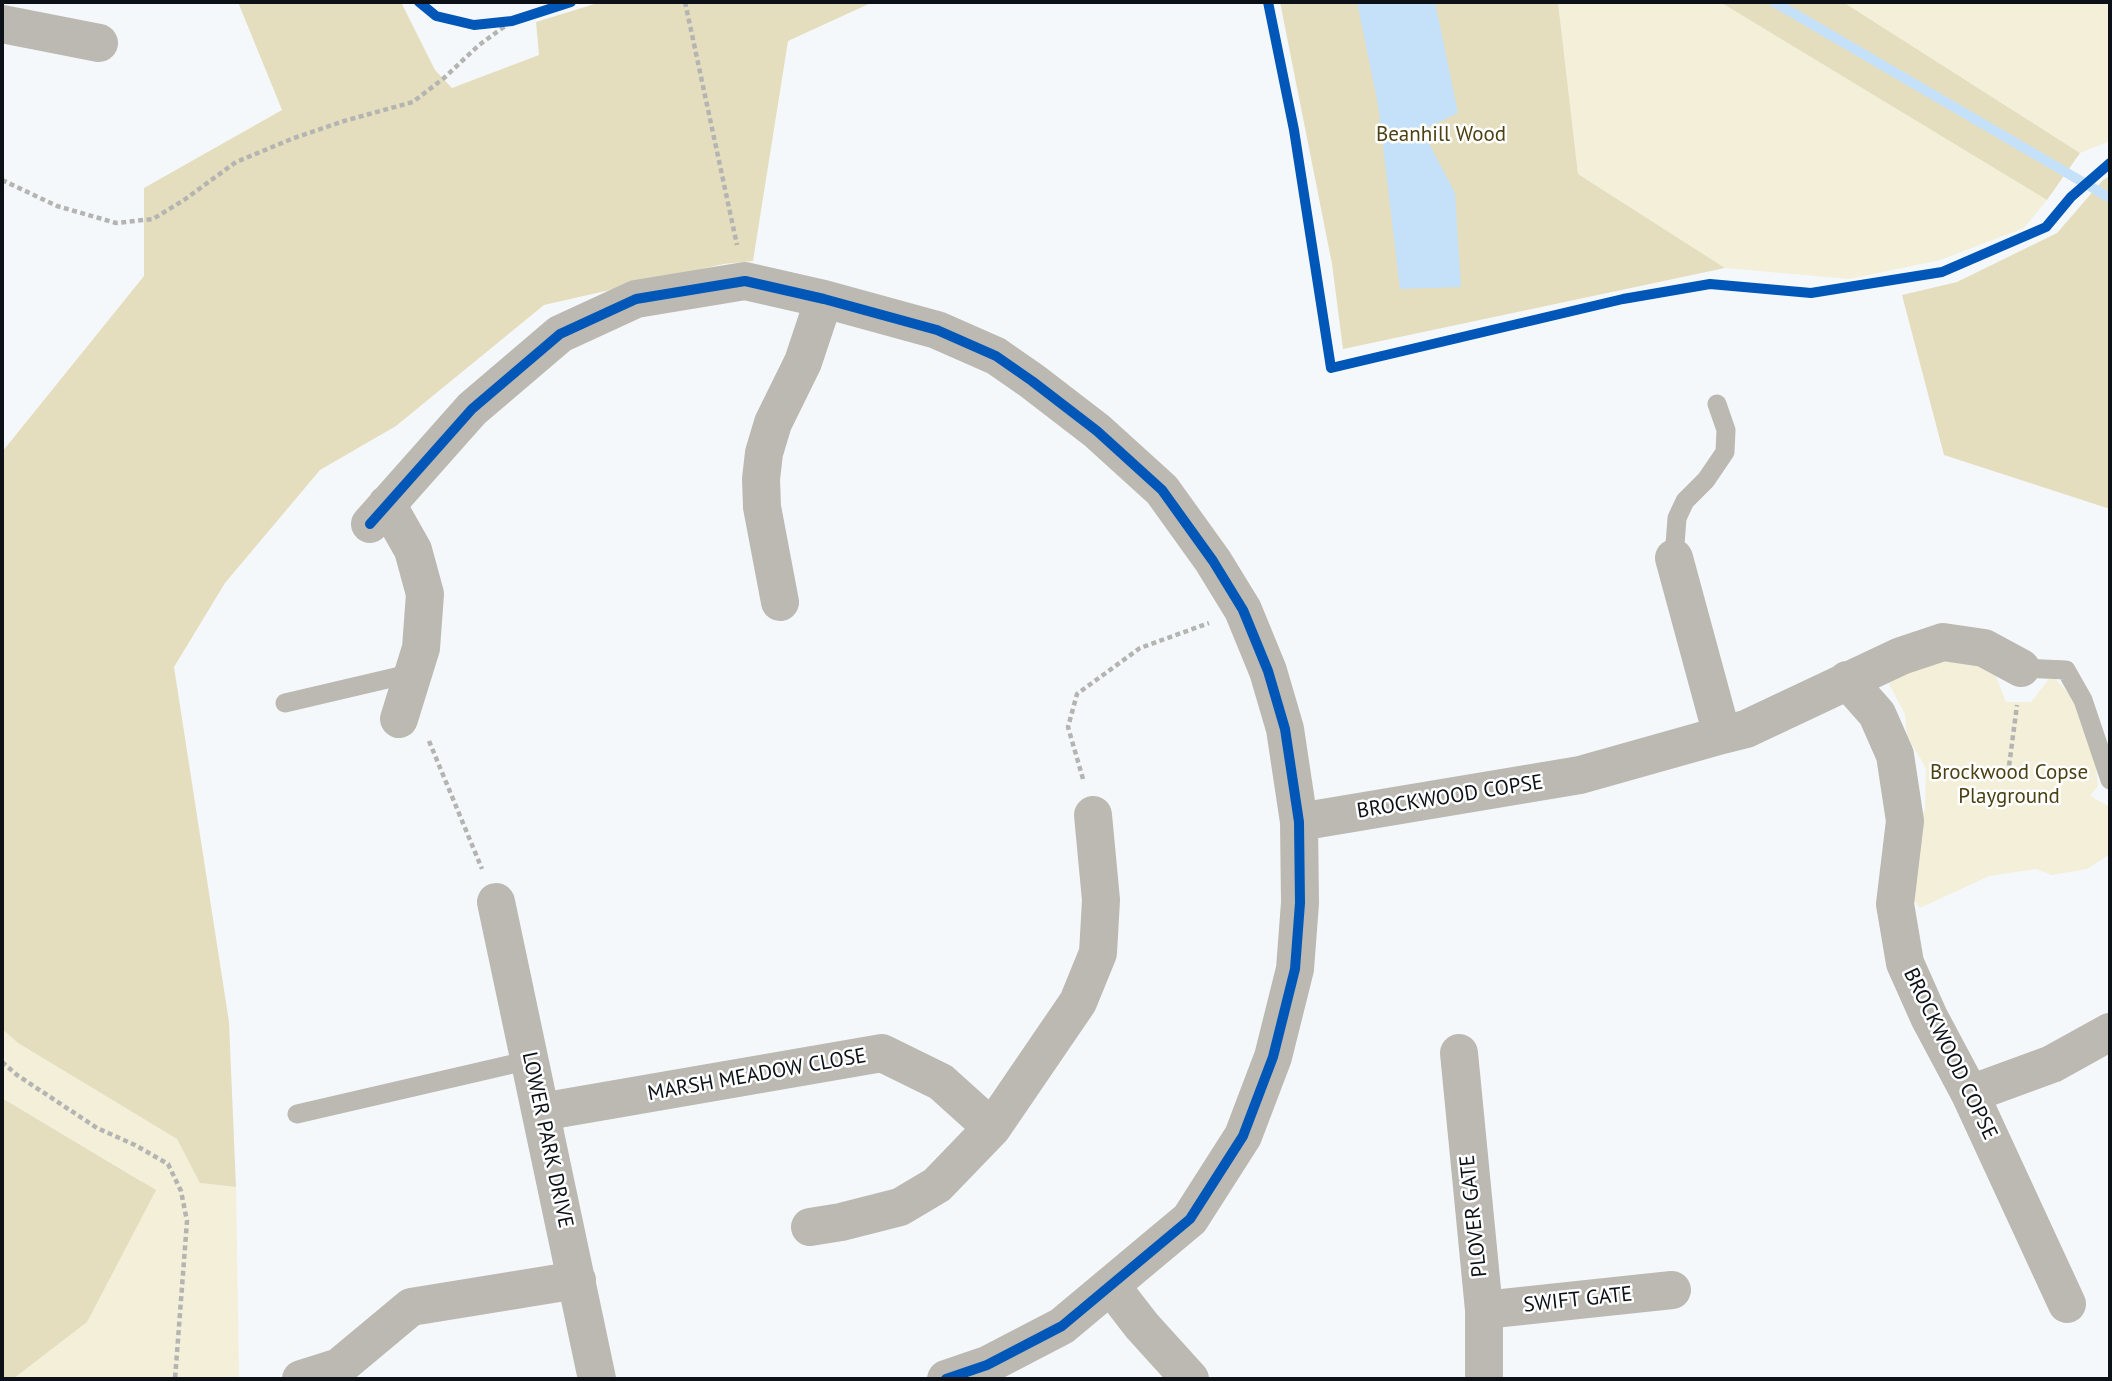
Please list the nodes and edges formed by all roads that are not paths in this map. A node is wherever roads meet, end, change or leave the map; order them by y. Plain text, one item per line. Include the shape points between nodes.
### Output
1 (2, 24) edge
2 (99, 43) dead end
3 (824, 299) junction
4 (1717, 404) dead end
5 (1674, 558) joint
6 (780, 602) dead end
7 (2021, 668) joint
8 (413, 673) junction
9 (1847, 680) junction
10 (285, 703) dead end
11 (399, 719) road end
12 (1722, 735) junction
13 (2110, 780) edge
14 (1093, 815) road end
15 (1299, 822) junction
16 (496, 902) road end
17 (2110, 1032) edge
18 (1459, 1053) dead end
19 (530, 1060) junction
20 (1970, 1094) junction
21 (541, 1112) junction
22 (297, 1114) dead end
23 (992, 1128) junction
24 (810, 1227) dead end
25 (577, 1280) junction
26 (1111, 1286) junction
27 (1672, 1290) dead end
28 (2067, 1304) dead end
29 (1484, 1310) junction
30 (301, 1379) edge
31 (597, 1379) edge
32 (946, 1379) edge
33 (1190, 1379) edge
34 (1484, 1379) edge

1 - 2 street
3 - 6 street via 764,453 762,507
3 - 8 street via 745,281 636,299 560,334 472,409 379,514 413,550 425,594 421,648
3 - 15 street via 937,330 996,356 1097,431 1162,490 1243,610 1285,729
4 - 5 lane via 1726,430 1725,452 1677,517
5 - 12 street
7 - 9 street, BROCKWOOD COPSE via 1984,648 1943,642
7 - 13 lane via 2066,670 2083,700
8 - 10 lane
8 - 11 street
9 - 12 street, BROCKWOOD COPSE via 1746,729
9 - 20 street, BROCKWOOD COPSE via 1877,714 1895,755 1905,821 1895,904 1905,963
12 - 15 street, BROCKWOOD COPSE via 1580,775
14 - 23 street via 1101,900 1098,953 1078,1002
15 - 26 street via 1295,969 1273,1057 1243,1136 1189,1219
16 - 19 street, LOWER PARK DRIVE
17 - 20 street via 2052,1064
18 - 29 street, PLOVER GATE
19 - 21 street, LOWER PARK DRIVE
19 - 22 lane
20 - 28 street, BROCKWOOD COPSE
21 - 23 street, MARSH MEADOW CLOSE via 882,1053 941,1082
21 - 25 street, LOWER PARK DRIVE
23 - 24 street via 937,1185 900,1207
25 - 30 street via 411,1307 339,1367
25 - 31 street, LOWER PARK DRIVE
26 - 32 street via 1062,1326 986,1365
26 - 33 street
27 - 29 street, SWIFT GATE
29 - 34 street, PLOVER GATE

